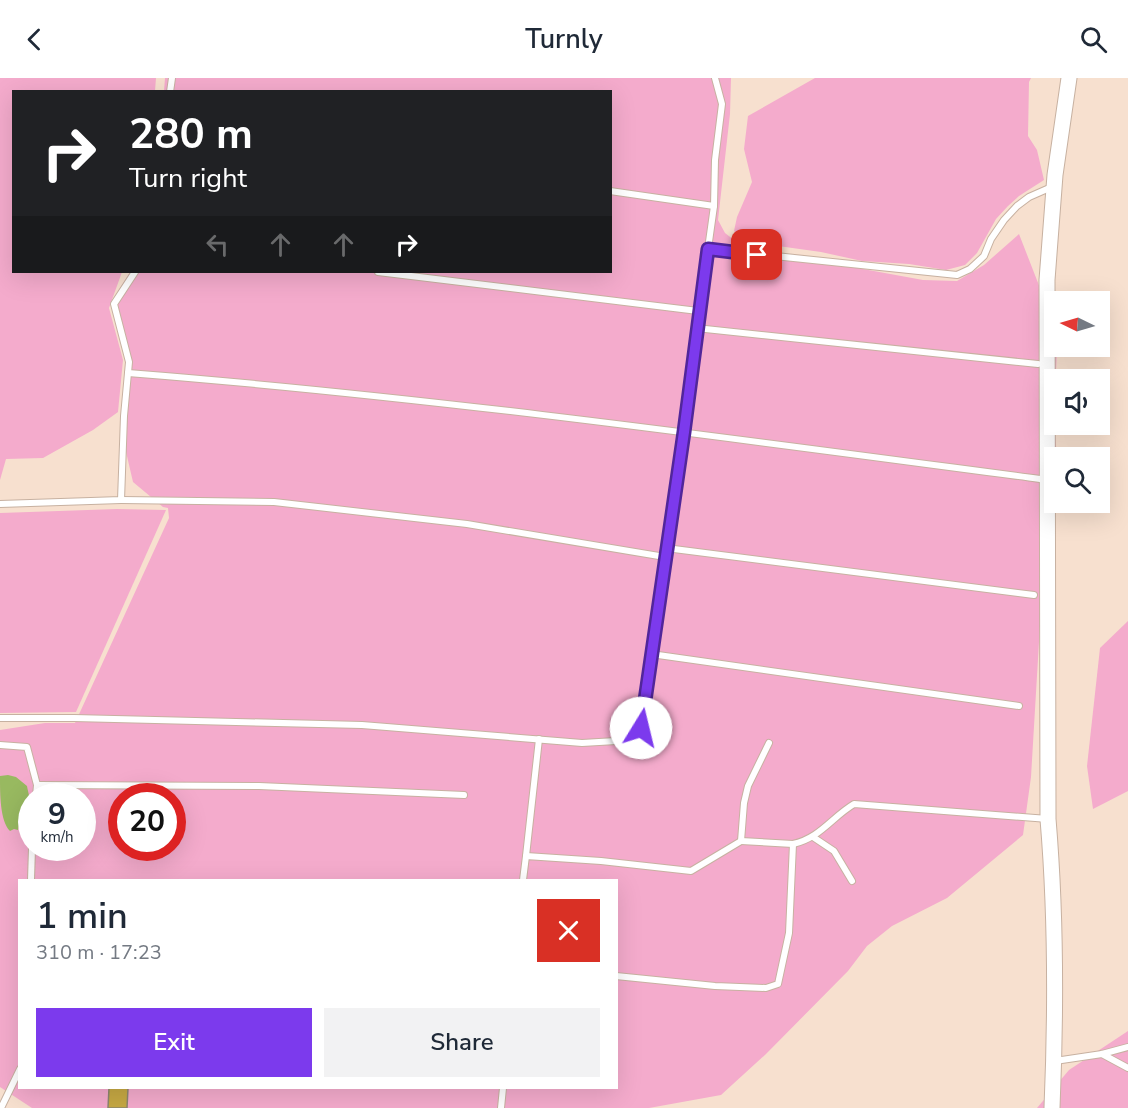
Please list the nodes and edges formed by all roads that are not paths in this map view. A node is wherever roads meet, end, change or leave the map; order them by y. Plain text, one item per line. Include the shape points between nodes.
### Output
1 (714, 78) edge
2 (1069, 78) edge
3 (1055, 185) junction
4 (612, 191) edge
5 (714, 206) junction
6 (708, 249) junction
7 (134, 273) edge
8 (386, 273) edge
9 (698, 311) junction
10 (696, 328) junction
11 (1038, 364) dead end
12 (128, 373) junction
13 (684, 432) junction
14 (1040, 479) dead end
15 (121, 500) junction
16 (0, 504) edge
17 (666, 548) junction
18 (665, 557) junction
19 (1034, 595) dead end
20 (651, 654) junction
21 (1019, 706) dead end
22 (0, 718) edge
23 (539, 739) junction
24 (769, 743) dead end
25 (0, 745) edge
26 (36, 783) edge
27 (96, 785) edge
28 (464, 795) dead end
29 (1048, 819) junction
30 (813, 837) junction
31 (741, 841) junction
32 (793, 844) junction
33 (526, 856) junction
34 (32, 861) edge
35 (31, 879) edge
36 (524, 879) edge
37 (852, 880) dead end
38 (618, 976) edge
39 (1128, 1047) edge
40 (1102, 1054) junction
41 (1054, 1061) junction
42 (1128, 1068) edge
43 (18, 1073) edge
44 (503, 1089) edge
45 (1, 1108) edge
46 (501, 1108) edge
47 (1052, 1108) edge

1 - 5 lane via 722,104
2 - 3 street
3 - 6 lane via 1017,206 991,239 984,256 957,275
3 - 29 street via 1047,280
4 - 5 lane
5 - 6 lane
6 - 9 lane
7 - 12 lane via 114,304 129,362
8 - 9 lane
9 - 10 lane
10 - 11 lane
10 - 13 lane
12 - 13 lane via 460,405
12 - 15 lane
13 - 14 lane
13 - 17 lane
15 - 16 lane
15 - 18 lane via 274,501 467,524
17 - 18 lane
17 - 19 lane
18 - 20 lane
20 - 21 lane
20 - 23 lane via 641,728 616,741
22 - 23 lane via 362,725
23 - 33 lane
24 - 31 lane via 748,786
25 - 26 lane via 27,747
27 - 28 lane via 259,786
29 - 30 lane via 854,804
29 - 41 street
30 - 32 lane
30 - 37 lane via 834,851
31 - 32 lane
31 - 33 lane via 691,872
32 - 38 lane via 789,933 778,984 766,988 715,986
33 - 36 lane
34 - 35 lane
39 - 40 lane
40 - 41 lane
40 - 42 lane
41 - 47 street
43 - 45 lane
44 - 46 lane

